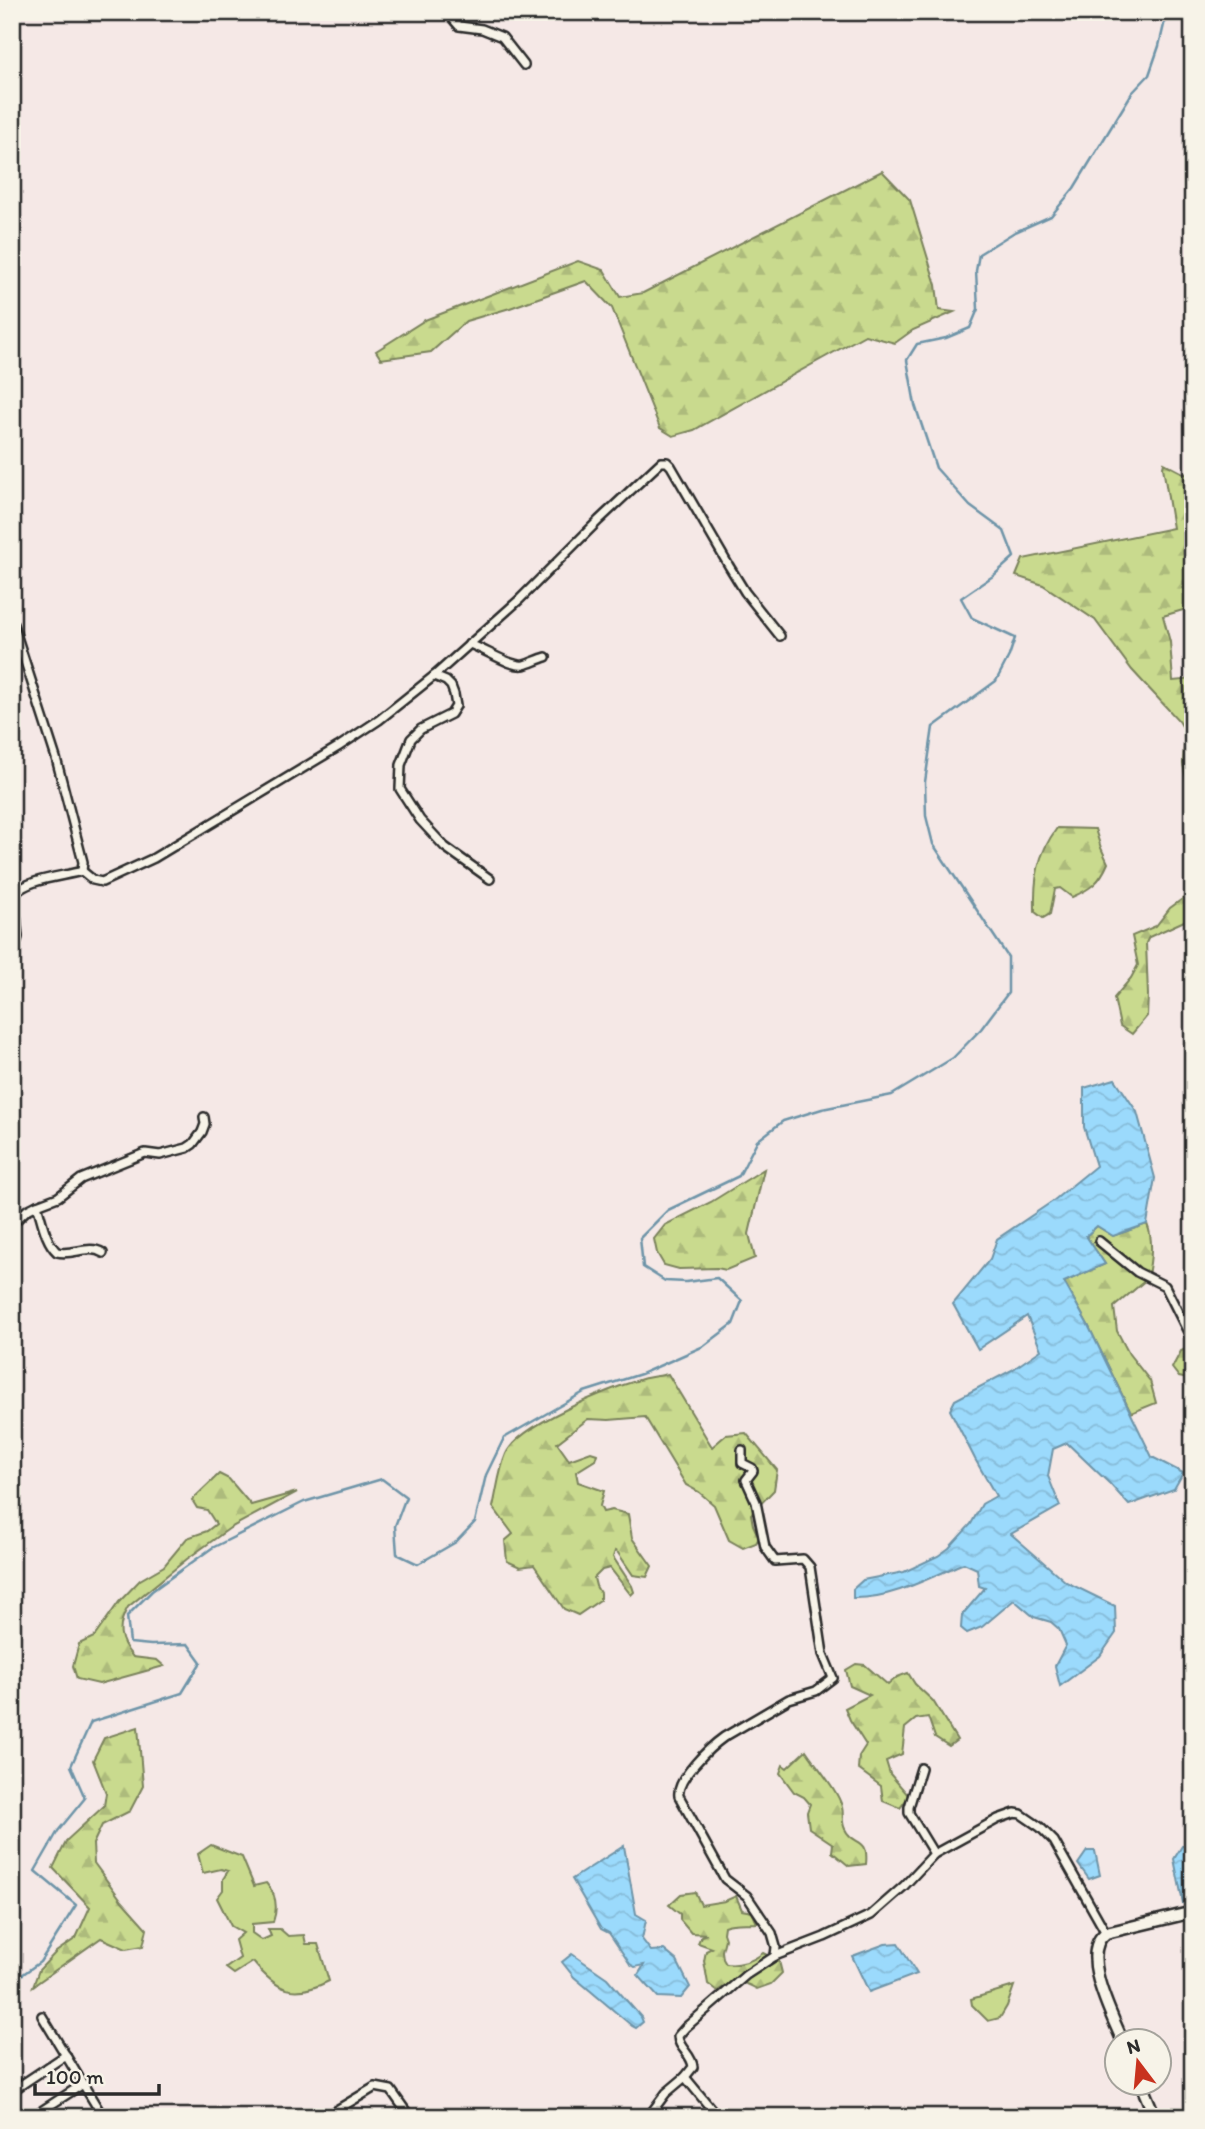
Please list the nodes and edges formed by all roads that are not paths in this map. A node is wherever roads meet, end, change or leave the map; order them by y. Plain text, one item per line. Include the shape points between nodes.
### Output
1 (447, 12) edge
2 (524, 65) dead end
3 (12, 621) edge
4 (780, 636) dead end
5 (470, 645) junction
6 (546, 657) dead end
7 (433, 676) junction
8 (82, 871) junction
9 (490, 879) dead end
10 (12, 957) edge
11 (204, 1117) dead end
12 (37, 1205) junction
13 (12, 1224) edge
14 (1099, 1241) dead end
15 (103, 1253) dead end
16 (1193, 1342) edge
17 (742, 1450) dead end
18 (921, 1768) dead end
19 (934, 1854) junction
20 (1193, 1912) edge
21 (1106, 1933) junction
22 (775, 1956) junction
23 (42, 2017) dead end
24 (1117, 2028) edge
25 (66, 2056) junction
26 (684, 2077) junction
27 (83, 2084) junction
28 (12, 2091) edge
29 (1147, 2098) edge
30 (99, 2115) edge
31 (32, 2117) edge
32 (326, 2117) edge
33 (410, 2117) edge
34 (648, 2117) edge
35 (718, 2117) edge
36 (1155, 2117) edge

1 - 2 street via 459,26 502,37
3 - 8 street via 70,806
4 - 5 street via 745,592 667,462 599,520
5 - 6 street via 520,666
5 - 7 street
7 - 8 street via 363,731 154,858 102,882
7 - 9 street via 451,686 456,706 451,715 421,729 411,740 401,765 400,789 445,848
8 - 10 street via 29,884 14,894 18,937
11 - 12 street via 202,1132 187,1148 136,1156 81,1179 58,1197
12 - 13 street
12 - 15 street via 57,1252 94,1248
14 - 16 street via 1137,1272 1165,1286
17 - 22 street via 743,1463 753,1471 746,1480 767,1552 775,1561 803,1559 810,1567 821,1645 833,1678 724,1737 678,1789 725,1879 747,1896 772,1933
18 - 19 street via 909,1814
19 - 21 street via 998,1819 1021,1814 1054,1840
19 - 22 street via 871,1915
20 - 21 street
21 - 24 street via 1097,1942 1095,1961
22 - 26 street via 739,1981 678,2036 693,2062
23 - 25 street
25 - 27 street
25 - 28 street
26 - 34 street
26 - 35 street
27 - 30 street
27 - 31 street
29 - 36 street
32 - 33 street via 375,2087 391,2091

